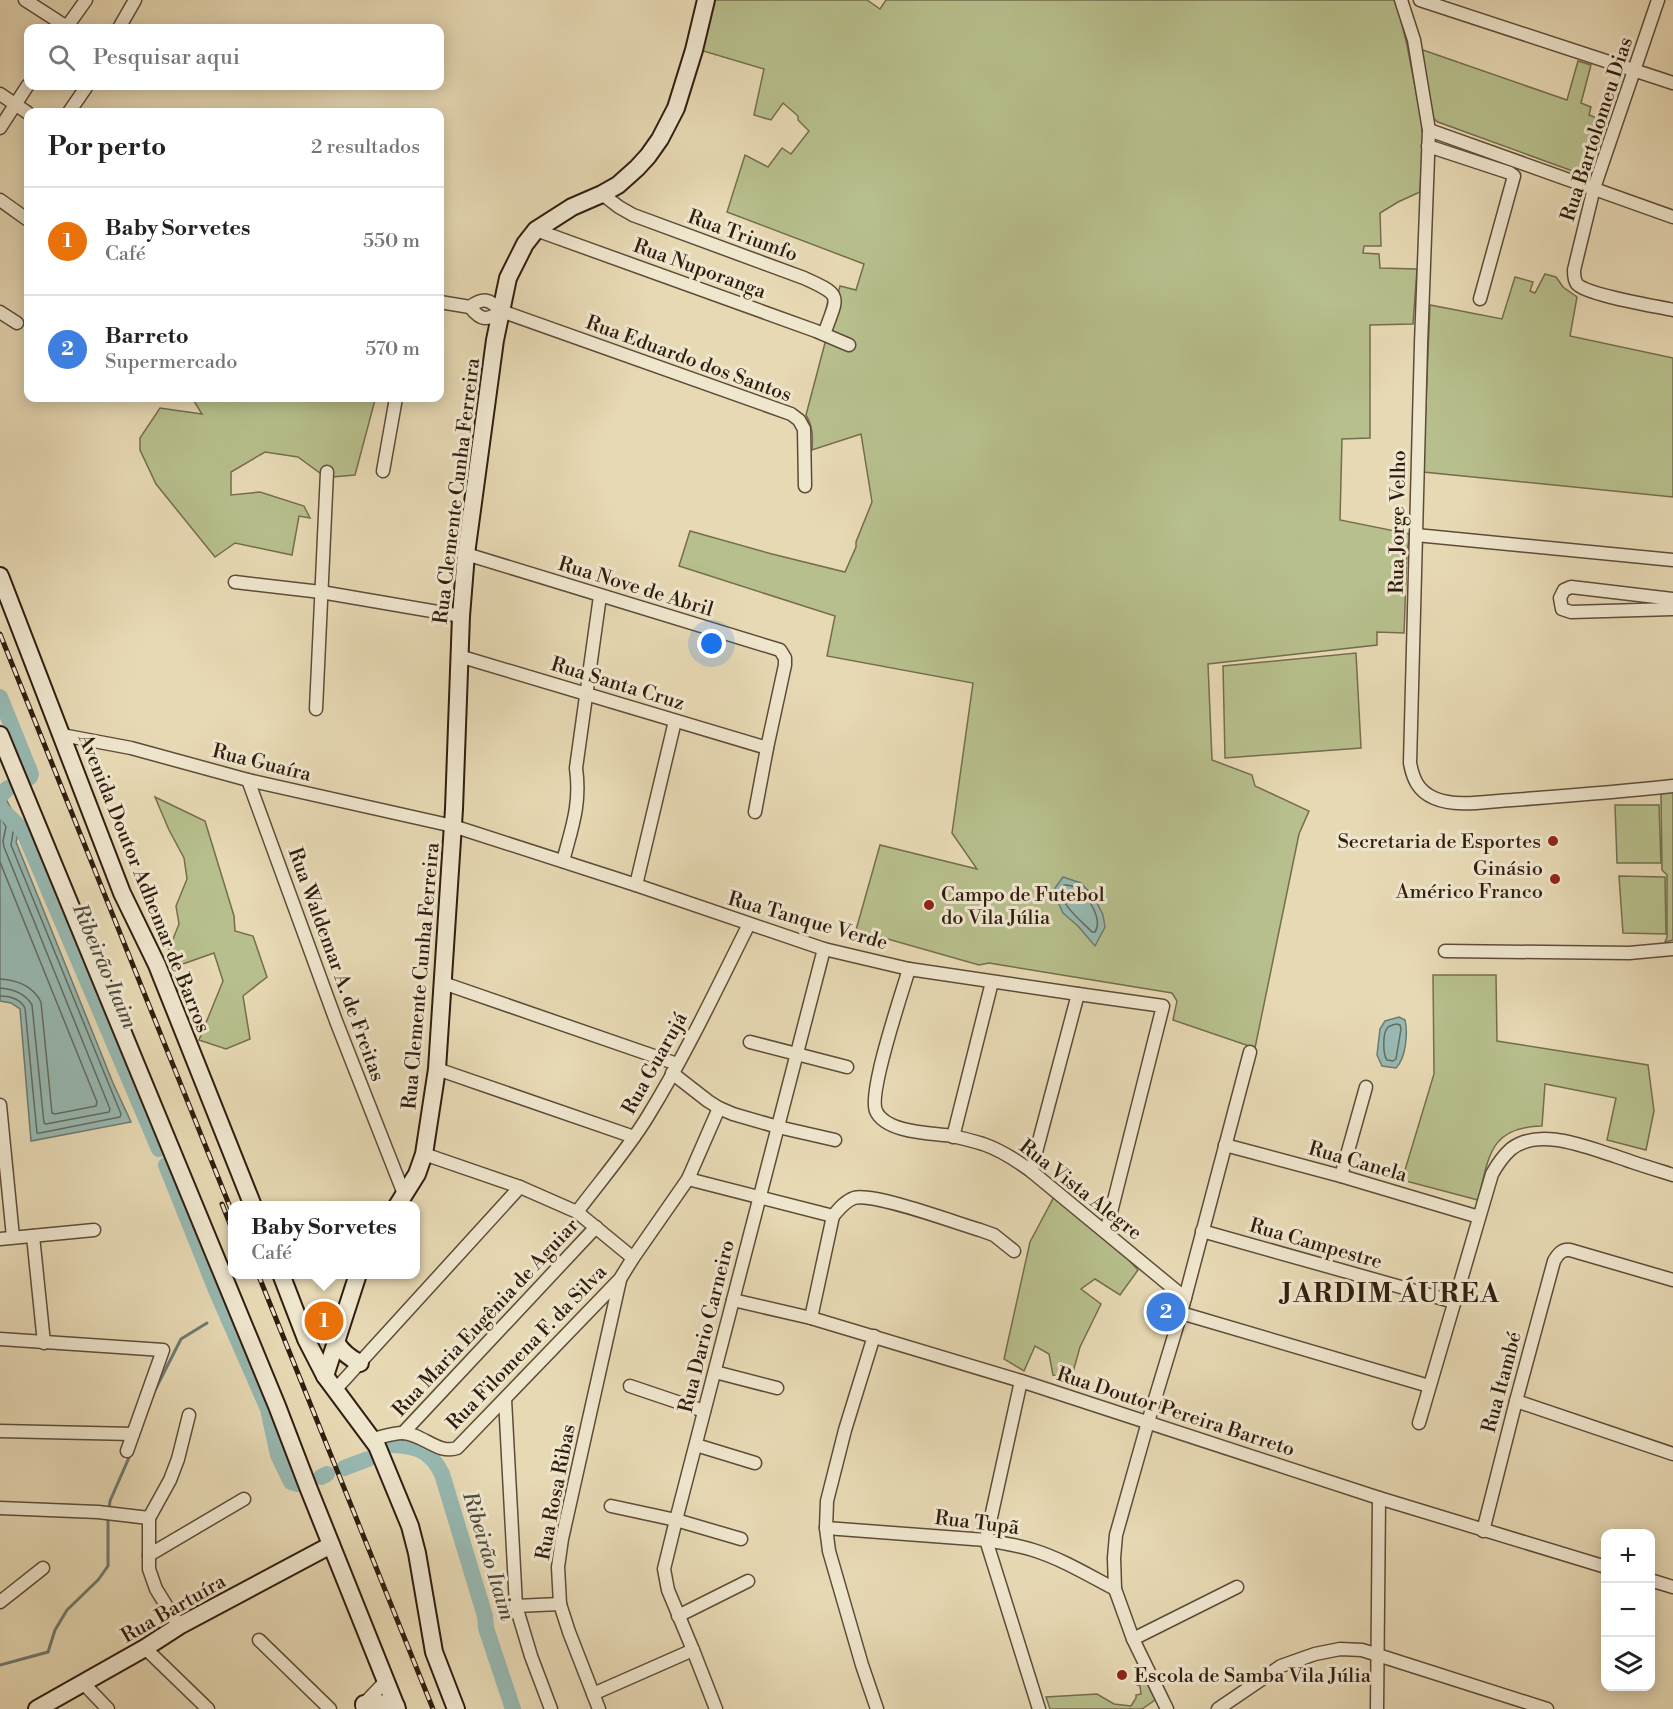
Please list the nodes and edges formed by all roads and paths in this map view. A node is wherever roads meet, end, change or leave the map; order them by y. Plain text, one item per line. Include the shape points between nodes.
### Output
1 (25, 0) edge
2 (86, 0) edge
3 (135, 0) edge
4 (706, 0) edge
5 (1401, 0) edge
6 (1420, 0) edge
7 (1658, 0) edge
8 (60, 24) edge
9 (69, 24) edge
10 (121, 24) edge
11 (1634, 70) junction
12 (1673, 83) edge
13 (25, 90) edge
14 (84, 90) edge
15 (0, 94) edge
16 (16, 104) junction
17 (72, 108) edge
18 (24, 110) edge
19 (0, 128) edge
20 (1429, 130) junction
21 (1428, 146) junction
22 (1594, 188) junction
23 (602, 194) junction
24 (0, 200) edge
25 (24, 217) edge
26 (1673, 217) edge
27 (536, 230) junction
28 (1480, 298) dead end
29 (444, 303) edge
30 (1673, 310) edge
31 (501, 311) junction
32 (0, 312) edge
33 (16, 323) dead end
34 (824, 334) junction
35 (849, 345) dead end
36 (395, 402) edge
37 (383, 471) dead end
38 (327, 472) dead end
39 (805, 486) dead end
40 (1416, 535) junction
41 (466, 555) junction
42 (1673, 560) edge
43 (0, 576) edge
44 (235, 582) dead end
45 (321, 592) junction
46 (600, 596) junction
47 (1673, 599) edge
48 (1673, 609) edge
49 (461, 616) junction
50 (459, 656) junction
51 (588, 695) junction
52 (316, 709) dead end
53 (675, 721) junction
54 (0, 735) edge
55 (62, 735) junction
56 (767, 748) junction
57 (248, 780) junction
58 (1673, 786) edge
59 (755, 812) dead end
60 (453, 826) junction
61 (562, 861) junction
62 (636, 885) junction
63 (749, 924) junction
64 (824, 949) junction
65 (1673, 949) edge
66 (1444, 951) dead end
67 (909, 969) junction
68 (992, 982) junction
69 (443, 983) junction
70 (1078, 994) junction
71 (750, 1042) dead end
72 (1250, 1052) dead end
73 (797, 1053) junction
74 (674, 1068) junction
75 (847, 1068) dead end
76 (437, 1069) junction
77 (1366, 1088) dead end
78 (0, 1105) edge
79 (719, 1108) junction
80 (778, 1127) junction
81 (634, 1137) junction
82 (954, 1137) junction
83 (835, 1140) dead end
84 (1225, 1145) junction
85 (424, 1154) junction
86 (1031, 1171) junction
87 (1673, 1175) edge
88 (1341, 1176) junction
89 (688, 1179) junction
90 (520, 1187) junction
91 (760, 1197) junction
92 (401, 1200) edge
93 (251, 1201) edge
94 (577, 1212) junction
95 (833, 1216) junction
96 (1479, 1218) junction
97 (596, 1227) junction
98 (94, 1230) dead end
99 (1202, 1231) junction
100 (1106, 1232) junction
101 (33, 1236) junction
102 (13, 1237) junction
103 (0, 1239) edge
104 (1014, 1251) dead end
105 (633, 1258) junction
106 (283, 1279) edge
107 (357, 1279) edge
108 (620, 1279) junction
109 (1673, 1280) edge
110 (1185, 1298) junction
111 (733, 1300) junction
112 (1454, 1302) junction
113 (1181, 1313) junction
114 (811, 1318) junction
115 (874, 1336) junction
116 (0, 1339) edge
117 (336, 1342) junction
118 (44, 1343) junction
119 (360, 1363) junction
120 (715, 1372) junction
121 (325, 1376) junction
122 (1021, 1381) junction
123 (630, 1386) dead end
124 (1429, 1386) junction
125 (777, 1388) dead end
126 (335, 1390) junction
127 (505, 1399) junction
128 (1516, 1401) junction
129 (704, 1411) junction
130 (189, 1415) dead end
131 (1148, 1422) junction
132 (1419, 1423) dead end
133 (0, 1431) edge
134 (403, 1433) junction
135 (134, 1434) junction
136 (696, 1446) junction
137 (378, 1448) junction
138 (128, 1451) dead end
139 (1673, 1454) edge
140 (755, 1463) dead end
141 (1379, 1498) junction
142 (244, 1499) dead end
143 (611, 1506) dead end
144 (0, 1508) edge
145 (149, 1518) junction
146 (676, 1520) junction
147 (826, 1528) junction
148 (1483, 1531) junction
149 (741, 1539) dead end
150 (986, 1540) junction
151 (331, 1545) junction
152 (149, 1555) junction
153 (1601, 1566) edge
154 (43, 1568) dead end
155 (748, 1581) dead end
156 (1655, 1582) edge
157 (1237, 1587) dead end
158 (1673, 1587) edge
159 (1115, 1589) junction
160 (0, 1602) edge
161 (560, 1604) junction
162 (516, 1606) junction
163 (678, 1616) junction
164 (179, 1626) junction
165 (1133, 1639) junction
166 (259, 1640) dead end
167 (145, 1648) junction
168 (693, 1650) junction
169 (1378, 1655) junction
170 (386, 1681) junction
171 (82, 1683) junction
172 (593, 1694) junction
173 (361, 1706) edge
174 (397, 1707) edge
175 (37, 1709) edge
176 (108, 1709) edge
177 (208, 1709) edge
178 (330, 1709) edge
179 (456, 1709) edge
180 (551, 1709) edge
181 (599, 1709) edge
182 (716, 1709) edge
183 (877, 1709) edge
184 (1039, 1709) edge
185 (1167, 1709) edge
186 (1218, 1709) edge
187 (1377, 1709) edge
188 (1547, 1709) edge

1 - 8 street
2 - 9 street
3 - 10 street
4 - 23 street, Rua Clemente Cunha Ferreira via 686,79 671,119 637,168
5 - 20 street, Rua Jorge Velho via 1414,40
6 - 11 street
7 - 11 street, Rua Bartolomeu Dias
11 - 12 street
11 - 22 street, Rua Bartolomeu Dias
13 - 16 street
14 - 17 street
15 - 16 street
16 - 18 street
16 - 19 street
20 - 21 street, Rua Jorge Velho
20 - 22 street
21 - 28 street via 1514,176
21 - 40 street, Rua Jorge Velho
22 - 26 street
22 - 30 street, Rua Bartolomeu Dias via 1574,270 1577,283 1589,291
23 - 27 street, Rua Clemente Cunha Ferreira
23 - 34 street, Rua Triumfo via 633,215 829,290 836,301
24 - 25 street
27 - 31 street, Rua Clemente Cunha Ferreira via 508,278
27 - 34 street, Rua Nuporanga
29 - 31 street via 470,307 483,318
31 - 39 street, Rua Eduardo dos Santos via 796,418 804,429
31 - 41 street, Rua Clemente Cunha Ferreira
32 - 33 street
34 - 35 street, Rua Nuporanga
36 - 37 street
38 - 45 street
40 - 42 street
40 - 58 street, Rua Jorge Velho via 1410,763 1413,779 1426,794 1448,802 1471,802
41 - 46 street, Rua Nove de Abril
41 - 49 street, Rua Clemente Cunha Ferreira
43 - 55 street, Avenida Doutor Adhemar de Barros
44 - 45 street
45 - 49 street
45 - 52 street
46 - 51 street
46 - 56 street, Rua Nove de Abril via 780,650 785,665
47 - 48 street via 1570,586 1560,598 1562,609 1570,612
49 - 50 street, Rua Clemente Cunha Ferreira
50 - 51 street, Rua Santa Cruz
50 - 60 street, Rua Clemente Cunha Ferreira
51 - 53 street, Rua Santa Cruz
51 - 61 street via 576,768 576,812
53 - 56 street, Rua Santa Cruz
53 - 62 street
54 - 151 street
55 - 57 street, Rua Guaíra via 131,748
55 - 93 street, Avenida Doutor Adhemar de Barros via 122,893 157,965
56 - 59 street
57 - 60 street, Rua Guaíra
57 - 92 street, Rua Waldemar A. de Freitas
60 - 61 street, Rua Tanque Verde
60 - 69 street, Rua Clemente Cunha Ferreira
61 - 62 street, Rua Tanque Verde
62 - 63 street, Rua Tanque Verde
63 - 64 street, Rua Tanque Verde
63 - 74 street, Rua Guarujá
64 - 67 street, Rua Tanque Verde
64 - 73 street, Rua Dario Carneiro
65 - 66 street via 1629,953
67 - 68 street, Rua Tanque Verde
67 - 82 street, Rua Vista Alegre via 877,1080 876,1110 882,1119 902,1129
68 - 70 street, Rua Tanque Verde
68 - 82 street
69 - 74 street
69 - 76 street, Rua Clemente Cunha Ferreira
70 - 86 street
70 - 100 street, Rua Tanque Verde via 1163,1006
71 - 73 street
72 - 84 street
73 - 75 street
73 - 80 street, Rua Dario Carneiro
74 - 79 street
74 - 81 street, Rua Guarujá
76 - 81 street
76 - 85 street, Rua Clemente Cunha Ferreira
77 - 88 street
78 - 102 street
79 - 80 street
79 - 89 street, Rua Filomena F. da Silva
80 - 83 street
80 - 91 street, Rua Dario Carneiro
81 - 94 street, Rua Guarujá
82 - 86 street, Rua Vista Alegre via 999,1150
84 - 88 street, Rua Canela
84 - 99 street
85 - 90 street
85 - 92 street, Rua Clemente Cunha Ferreira
86 - 100 street, Rua Vista Alegre
87 - 96 street via 1570,1142 1527,1141 1512,1148 1499,1161
88 - 96 street, Rua Canela
89 - 91 street
89 - 105 street, Rua Filomena F. da Silva
90 - 94 street
90 - 119 street
91 - 95 street
91 - 111 street, Rua Dario Carneiro
94 - 97 street
95 - 104 street via 854,1198 882,1199 994,1235
95 - 114 street
96 - 112 street
97 - 105 street
97 - 134 street, Rua Maria Eugênia de Aguiar
98 - 101 street
99 - 110 street
99 - 112 street, Rua Campestre
100 - 110 street, Rua Vista Alegre
101 - 102 street
101 - 118 street
102 - 103 street
105 - 108 street, Rua Filomena F. da Silva
106 - 121 street
107 - 117 street
108 - 127 street, Rua Filomena F. da Silva
108 - 161 street, Rua Rosa Ribas via 562,1539 558,1567
109 - 128 street, Rua Itambé via 1565,1250 1557,1255
110 - 113 street
111 - 114 street, Rua Doutor Pereira Barreto
111 - 120 street, Rua Dario Carneiro
112 - 124 street
113 - 124 street
113 - 131 street
114 - 115 street, Rua Doutor Pereira Barreto
115 - 122 street, Rua Doutor Pereira Barreto
115 - 147 street via 827,1501
116 - 118 street
117 - 119 street
117 - 121 street
118 - 135 street via 163,1350
119 - 126 street
120 - 125 street
120 - 129 street, Rua Dario Carneiro
121 - 126 street
122 - 131 street, Rua Doutor Pereira Barreto
122 - 150 street
123 - 129 street
124 - 132 street
126 - 137 street
127 - 134 street, Rua Filomena F. da Silva via 451,1450
127 - 162 street
128 - 139 street
128 - 148 street, Rua Itambé
129 - 136 street, Rua Dario Carneiro
130 - 145 street via 170,1480
131 - 141 street, Rua Doutor Pereira Barreto
131 - 159 street via 1116,1535
133 - 135 street
134 - 137 street
135 - 138 street
136 - 140 street
136 - 146 street, Rua Dario Carneiro
137 - 179 street via 410,1526 434,1652
141 - 148 street, Rua Doutor Pereira Barreto
141 - 169 street
142 - 152 street
143 - 146 street
144 - 145 street
145 - 152 street
146 - 149 street
146 - 163 street, Rua Dario Carneiro via 664,1569
147 - 150 street, Rua Tupã
147 - 183 street via 829,1551
148 - 153 street, Rua Doutor Pereira Barreto
150 - 159 street, Rua Tupã via 1049,1556
150 - 184 street
151 - 164 street, Rua Bartuíra
151 - 170 street
152 - 164 street via 156,1589
154 - 160 street
155 - 163 street
156 - 158 street
157 - 165 street
159 - 165 street
161 - 162 street
161 - 172 street, Rua Rosa Ribas
162 - 180 street
163 - 168 street, Rua Dario Carneiro
164 - 167 street, Rua Bartuíra
165 - 185 street
166 - 178 street
167 - 171 street, Rua Bartuíra
167 - 177 street
168 - 172 street
168 - 182 street, Rua Dario Carneiro
169 - 186 street via 1340,1649 1315,1654 1281,1666
169 - 187 street
169 - 188 street
170 - 173 street
170 - 174 street
171 - 175 street, Rua Bartuíra
171 - 176 street
172 - 181 street, Rua Rosa Ribas
173 - 174 street via 379,1703

